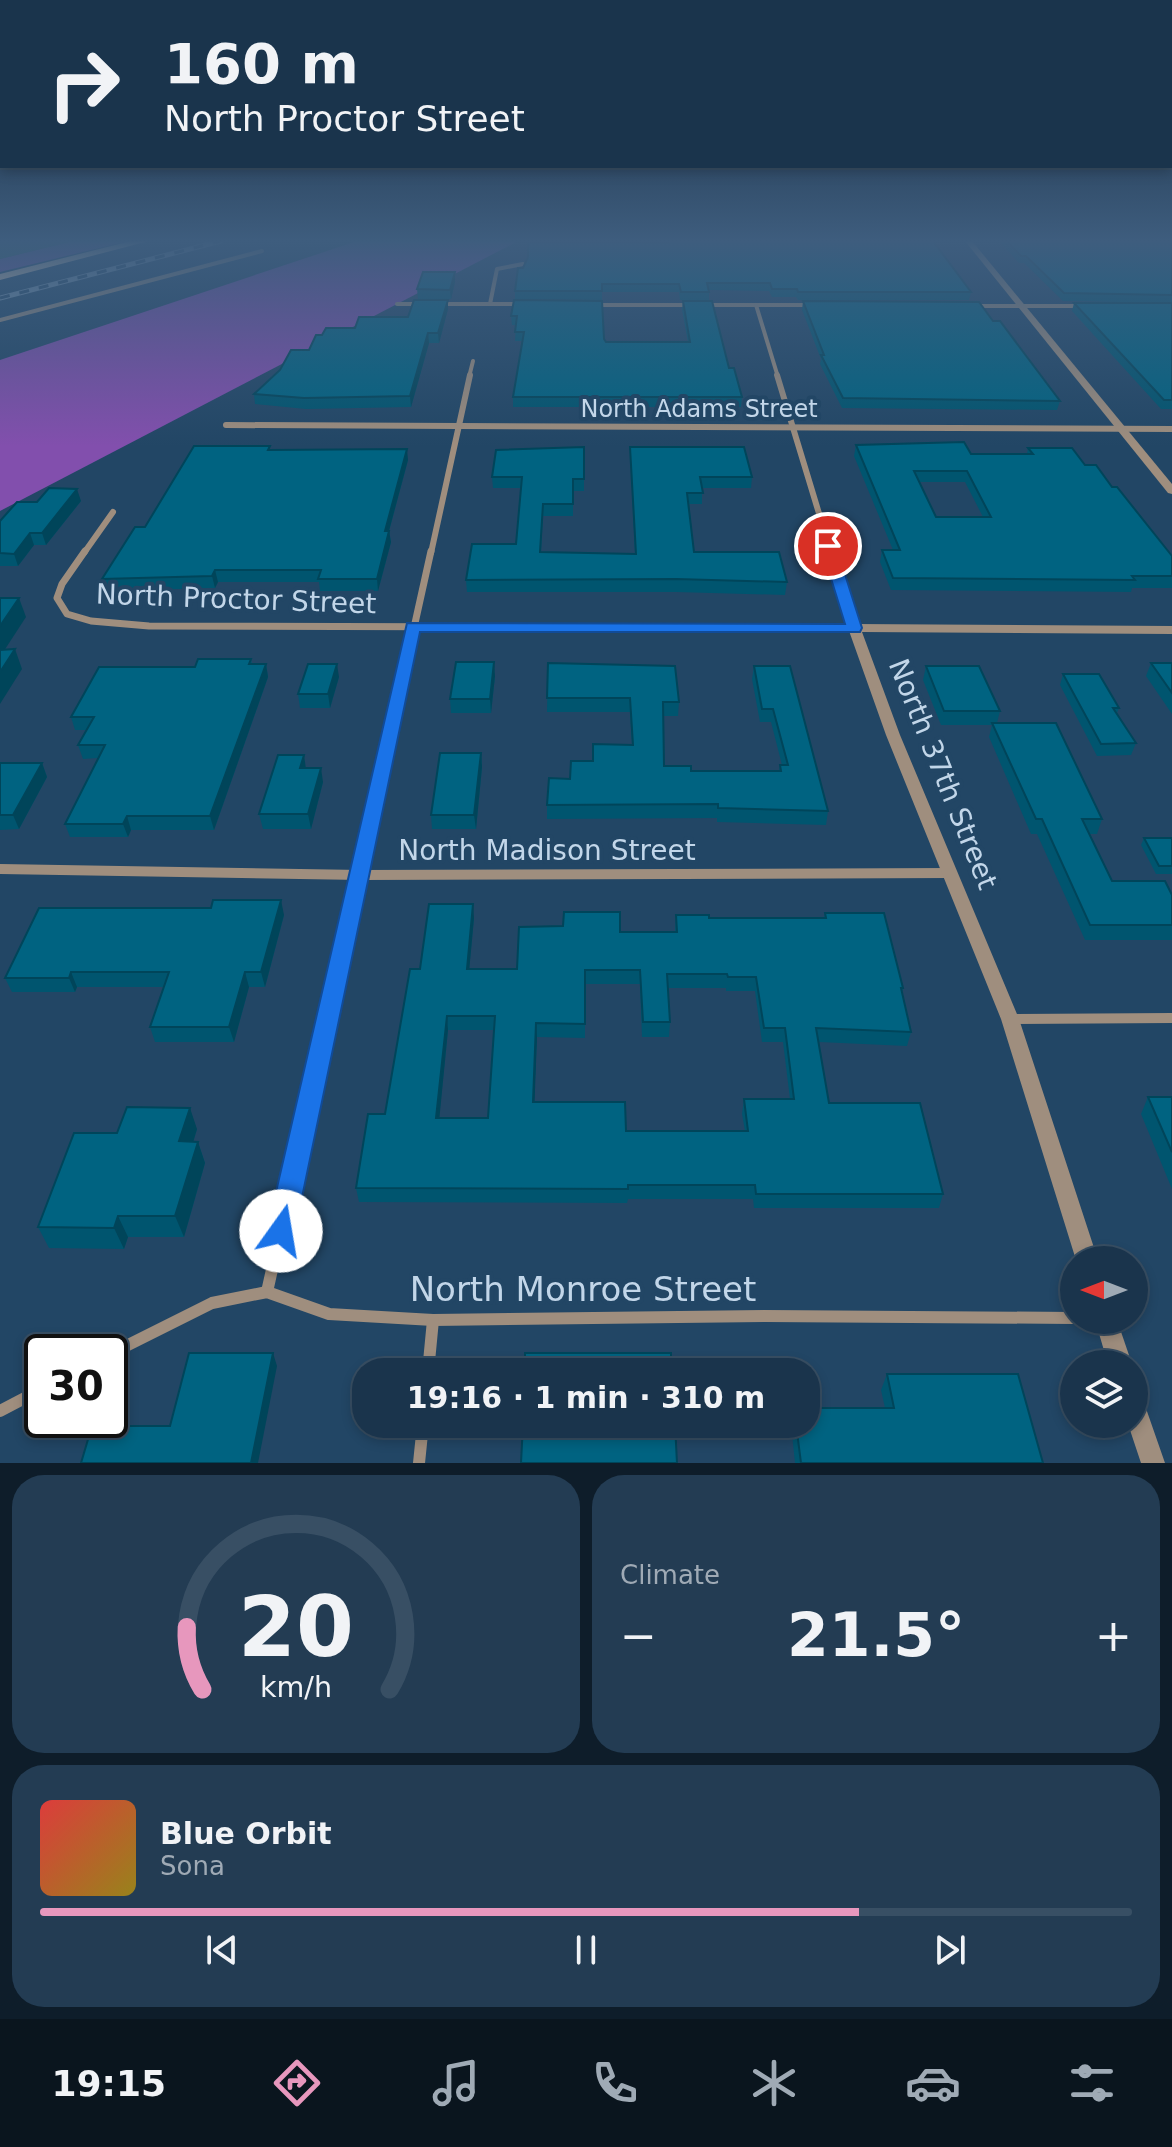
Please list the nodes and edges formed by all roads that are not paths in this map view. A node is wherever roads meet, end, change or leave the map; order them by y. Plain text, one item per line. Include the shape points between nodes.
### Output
1 (41, 309) edge
2 (757, 309) edge
3 (1026, 309) edge
4 (0, 320) edge
5 (473, 361) dead end
6 (226, 425) dead end
7 (458, 426) junction
8 (791, 428) junction
9 (1120, 429) junction
10 (1172, 429) edge
11 (1172, 491) edge
12 (113, 512) dead end
13 (413, 627) junction
14 (854, 628) junction
15 (1172, 630) edge
16 (0, 869) edge
17 (950, 873) junction
18 (361, 875) junction
19 (1172, 1018) edge
20 (1010, 1019) junction
21 (1083, 1246) edge
22 (267, 1292) junction
23 (1060, 1318) edge
24 (433, 1320) junction
25 (128, 1345) edge
26 (429, 1358) edge
27 (24, 1398) edge
28 (0, 1411) edge
29 (422, 1438) edge
30 (1145, 1438) edge
31 (419, 1463) edge
32 (1153, 1463) edge

1 - 4 street
2 - 8 street, North 37th Street
3 - 9 street
5 - 7 street
6 - 7 street, North Adams Street
7 - 8 street, North Adams Street
7 - 13 street
8 - 9 street, North Adams Street
8 - 14 street, North 37th Street
9 - 10 street, North Adams Street
9 - 11 street
12 - 13 street, North Proctor Street via 62,584 57,598 67,614 149,626
13 - 14 street, North Proctor Street
13 - 18 street
14 - 15 street, North Proctor Street
14 - 17 street, North 37th Street
16 - 18 street, North Madison Street
17 - 18 street, North Madison Street
17 - 20 street, North 37th Street
18 - 22 street
19 - 20 street
20 - 21 street, North 37th Street
22 - 24 street, North Monroe Street via 329,1314
22 - 25 street via 212,1303
23 - 24 street, North Monroe Street
24 - 26 street
27 - 28 street
29 - 31 street
30 - 32 street

